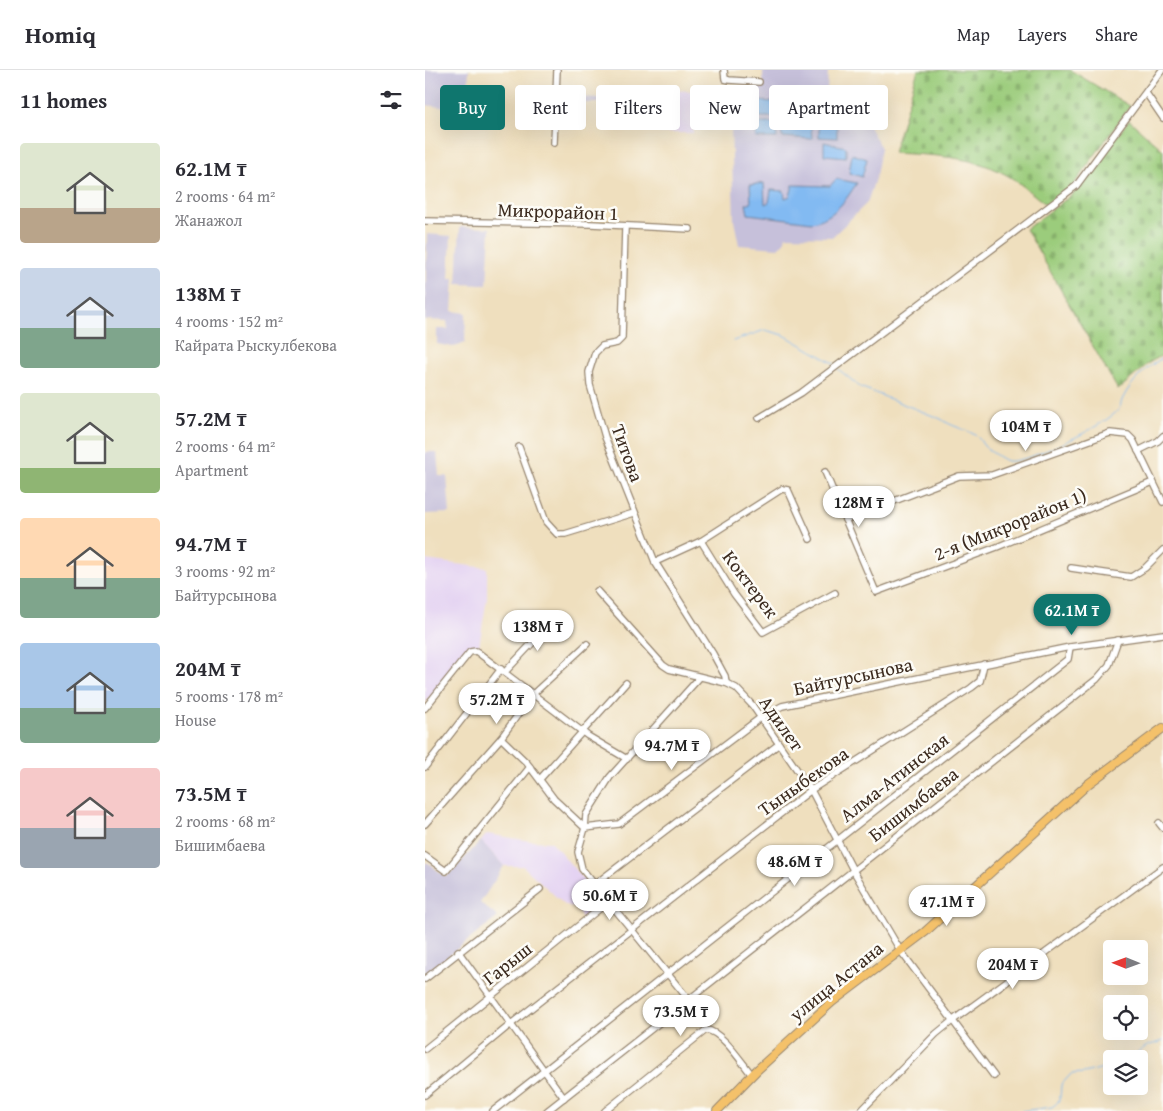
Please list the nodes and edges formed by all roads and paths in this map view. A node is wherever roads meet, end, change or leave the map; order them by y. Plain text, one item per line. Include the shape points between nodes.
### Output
1 (557, 70) edge
2 (725, 70) edge
3 (1162, 70) edge
4 (759, 82) dead end
5 (1146, 93) junction
6 (1163, 118) edge
7 (554, 143) dead end
8 (425, 222) edge
9 (625, 228) junction
10 (690, 229) dead end
11 (759, 418) dead end
12 (1163, 436) edge
13 (519, 446) dead end
14 (1138, 451) junction
15 (825, 472) dead end
16 (1153, 482) junction
17 (1163, 502) edge
18 (635, 513) junction
19 (845, 520) junction
20 (810, 539) dead end
21 (701, 541) junction
22 (1163, 550) edge
23 (655, 562) junction
24 (1071, 568) dead end
25 (597, 591) dead end
26 (835, 593) dead end
27 (560, 621) dead end
28 (1163, 634) edge
29 (1118, 640) junction
30 (587, 644) dead end
31 (1070, 647) junction
32 (984, 664) junction
33 (503, 670) junction
34 (700, 677) junction
35 (626, 683) dead end
36 (726, 683) junction
37 (533, 694) junction
38 (425, 708) edge
39 (760, 718) junction
40 (1163, 728) edge
41 (582, 732) junction
42 (501, 738) junction
43 (779, 744) junction
44 (627, 759) junction
45 (425, 767) edge
46 (530, 767) junction
47 (540, 779) junction
48 (811, 790) junction
49 (425, 824) edge
50 (585, 828) junction
51 (839, 840) junction
52 (425, 857) edge
53 (1163, 867) edge
54 (853, 870) junction
55 (595, 885) junction
56 (540, 888) dead end
57 (609, 902) junction
58 (632, 930) junction
59 (901, 950) junction
60 (458, 951) junction
61 (667, 973) junction
62 (425, 979) edge
63 (491, 995) junction
64 (689, 1000) junction
65 (952, 1021) junction
66 (511, 1024) junction
67 (425, 1049) edge
68 (544, 1071) junction
69 (752, 1075) junction
70 (994, 1076) dead end
71 (425, 1094) edge
72 (564, 1098) junction
73 (493, 1111) edge
74 (547, 1111) edge
75 (605, 1111) edge
76 (717, 1111) edge
77 (861, 1111) edge

1 - 7 street
2 - 4 street via 725,78 729,80
3 - 5 street
5 - 6 street
5 - 11 street via 1071,191 801,393
8 - 9 street, Микрорайон 1 via 591,224
9 - 10 street, Микрорайон 1
9 - 18 street, Титова via 622,338 595,353 589,376 605,437
12 - 14 street
13 - 18 street via 546,522 557,534
14 - 16 street
14 - 19 street via 1128,434 1110,432 991,475 959,476
15 - 19 street
16 - 17 street
16 - 19 street, 2-я (Микрорайон 1) via 997,547 876,592
18 - 23 street, Титова
20 - 21 street via 788,490 782,489
21 - 23 street
21 - 26 street, Коктерек via 734,594 763,632
22 - 24 street via 1131,577
23 - 36 street, Титова via 713,654
25 - 34 street, Адилет via 663,665
27 - 33 street
28 - 29 street, Байтурсынова
29 - 31 street, Байтурсынова
29 - 54 street, Бишимбаева via 1105,673
30 - 37 street
31 - 32 street, Байтурсынова
31 - 51 street, Алма-Атинская via 1068,659
32 - 39 street, Байтурсынова via 782,706
32 - 48 street, Тыныбекова via 980,681 971,688
33 - 37 street
33 - 38 street via 480,652 470,652
33 - 45 street
34 - 36 street, Адилет
34 - 44 street
35 - 41 street
36 - 39 street, Адилет via 744,696
37 - 41 street
37 - 42 street
39 - 43 street, Адилет
39 - 50 street, Байтурсынова via 619,824
40 - 59 main road, улица Астана via 1088,784 998,868
41 - 44 street
41 - 47 street
42 - 46 street
42 - 49 street
43 - 48 street, Адилет
43 - 55 street
44 - 50 street via 610,777 586,815
46 - 47 street
46 - 52 street via 446,871
47 - 50 street via 554,800
48 - 51 street, Адилет
48 - 58 street, Тыныбекова
50 - 55 street via 579,862
51 - 54 street, Адилет
51 - 61 street, Алма-Атинская
53 - 65 street
54 - 59 street, Адилет
54 - 64 street, Бишимбаева
55 - 57 street
56 - 60 street
57 - 58 street
57 - 63 street, Гарыш
58 - 61 street
58 - 66 street, Тыныбекова
59 - 65 street, Адилет
59 - 69 main road, улица Астана via 832,1002
60 - 62 street
60 - 63 street
61 - 64 street
61 - 68 street, Алма-Атинская
63 - 66 street
63 - 67 street, Гарыш
64 - 72 street, Бишимбаева
65 - 70 street, Адилет
65 - 77 street
66 - 68 street
66 - 71 street, Тыныбекова
68 - 72 street
68 - 73 street, Алма-Атинская
69 - 75 street via 727,1044 712,1030 706,1030
69 - 76 main road, улица Астана
72 - 74 street, Бишимбаева

